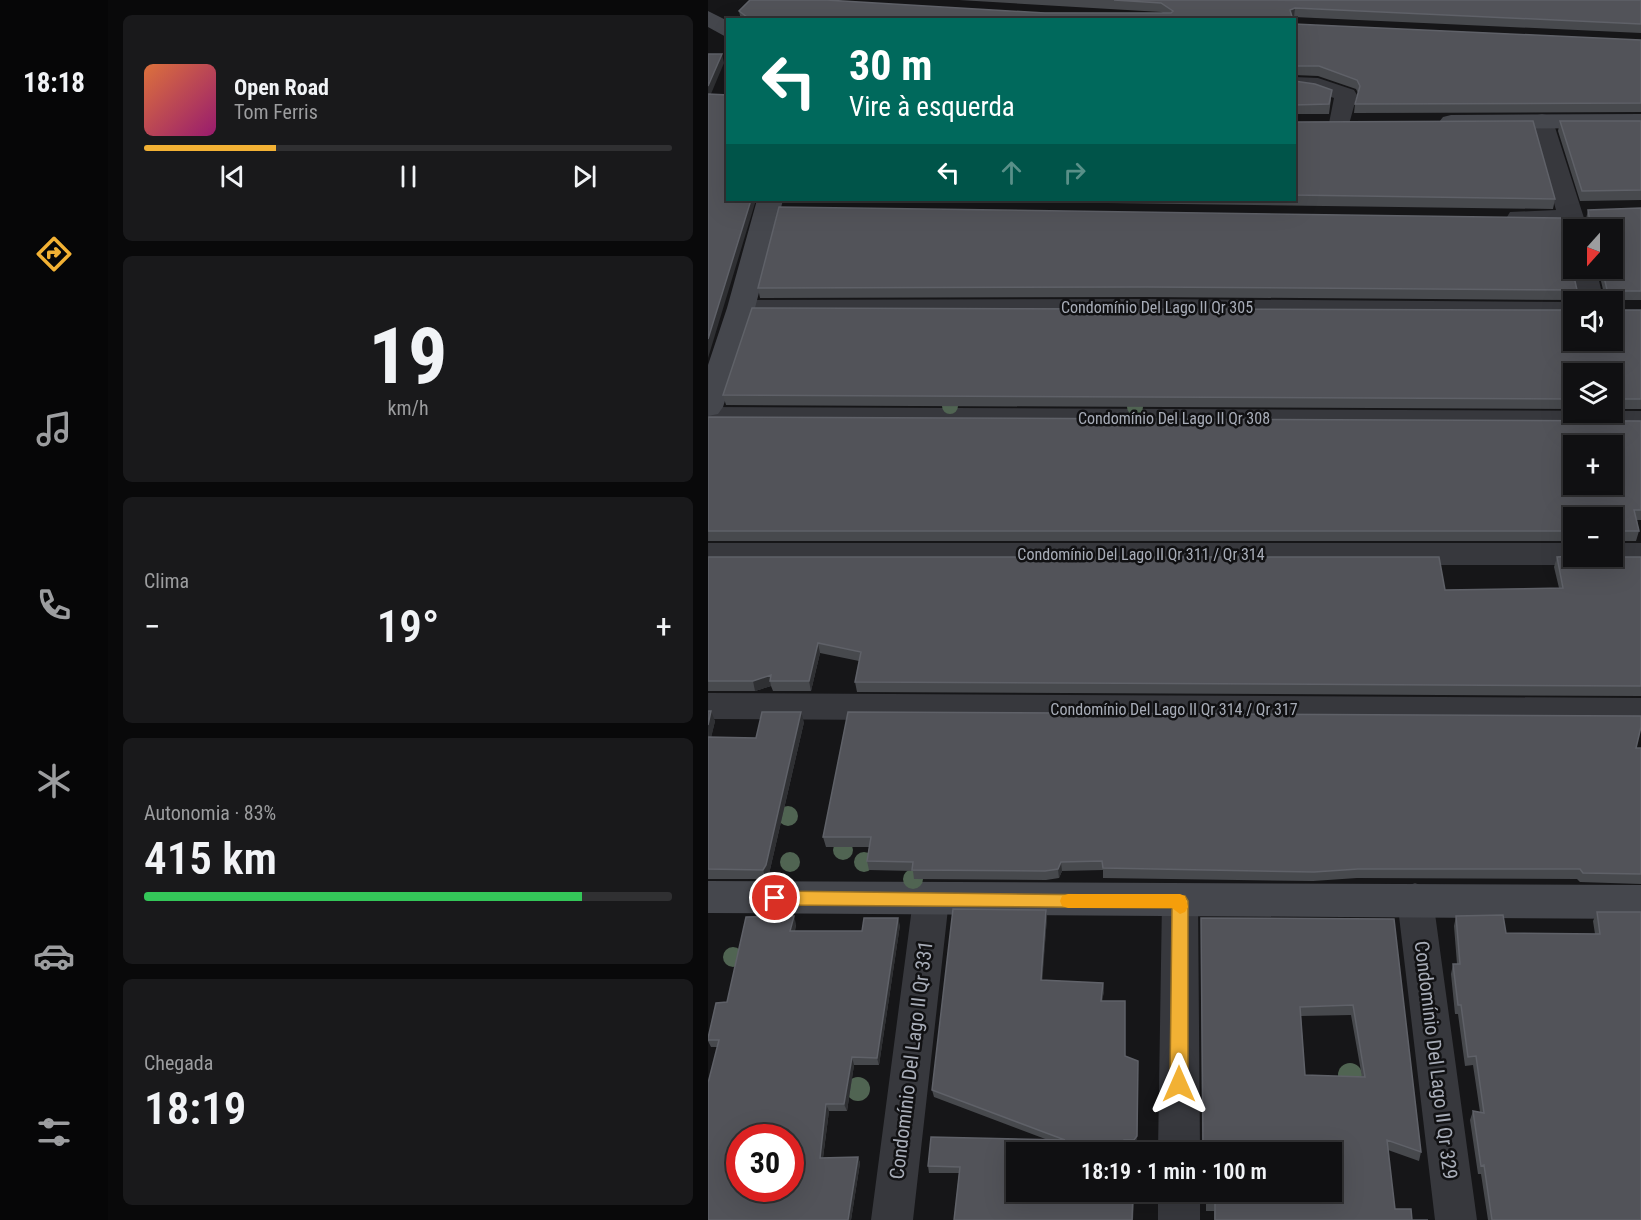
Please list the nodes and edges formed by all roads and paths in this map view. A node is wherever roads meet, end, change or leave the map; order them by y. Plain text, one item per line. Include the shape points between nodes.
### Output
1 (720, 0) edge
2 (708, 5) edge
3 (708, 17) edge
4 (726, 30) edge
5 (1296, 83) edge
6 (1542, 121) junction
7 (1641, 121) edge
8 (1423, 122) edge
9 (1328, 123) joint
10 (1363, 123) edge
11 (777, 205) edge
12 (1500, 217) edge
13 (1577, 217) edge
14 (741, 308) junction
15 (1563, 310) edge
16 (708, 407) edge
17 (708, 416) edge
18 (1641, 420) edge
19 (708, 554) edge
20 (1563, 554) edge
21 (1623, 554) edge
22 (1641, 554) edge
23 (708, 706) edge
24 (1641, 711) edge
25 (708, 897) edge
26 (1415, 899) junction
27 (931, 900) junction
28 (1180, 901) junction
29 (1641, 902) edge
30 (1179, 1142) edge
31 (1179, 1202) edge
32 (892, 1220) edge
33 (1179, 1220) edge
34 (1456, 1220) edge

1 - 2 street
3 - 4 street
5 - 9 street via 1318,85 1346,95
6 - 7 street
6 - 8 street
6 - 13 street
9 - 10 street
11 - 14 street
12 - 13 street
14 - 15 street, Condomínio Del Lago II Qr 305
14 - 16 street
17 - 18 street, Condomínio Del Lago II Qr 308
19 - 20 street, Condomínio Del Lago II Qr 311 / Qr 314
21 - 22 street
23 - 24 street, Condomínio Del Lago II Qr 314 / Qr 317
25 - 27 street
26 - 28 street
26 - 29 street
26 - 34 street, Condomínio Del Lago II Qr 329
27 - 28 street
27 - 32 street, Condomínio Del Lago II Qr 331
28 - 30 street
31 - 33 street

